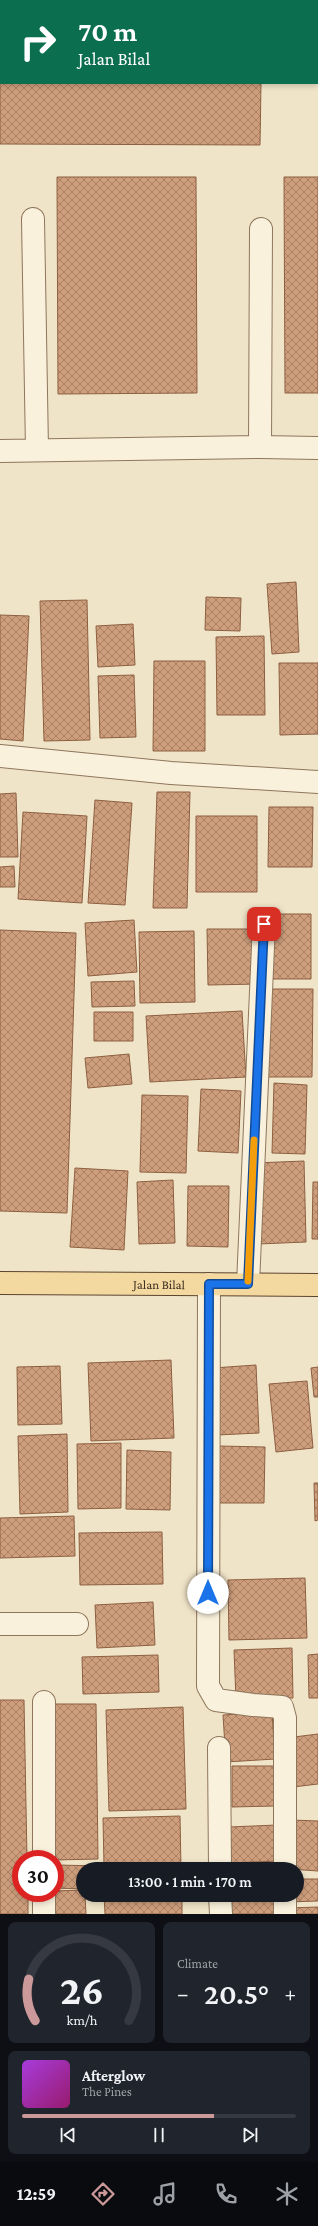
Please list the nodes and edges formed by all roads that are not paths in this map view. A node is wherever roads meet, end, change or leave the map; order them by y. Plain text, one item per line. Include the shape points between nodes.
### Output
1 (33, 219) dead end
2 (261, 229) dead end
3 (260, 447) junction
4 (318, 448) edge
5 (37, 450) junction
6 (0, 451) edge
7 (0, 756) edge
8 (318, 782) edge
9 (264, 924) dead end
10 (0, 1283) edge
11 (209, 1284) junction
12 (248, 1284) junction
13 (318, 1285) edge
14 (0, 1624) edge
15 (77, 1624) dead end
16 (44, 1702) dead end
17 (219, 1748) dead end
18 (44, 1850) edge
19 (220, 1862) edge
20 (285, 1862) edge
21 (44, 1902) edge
22 (220, 1902) edge
23 (285, 1902) edge
24 (44, 1914) edge
25 (221, 1914) edge
26 (285, 1914) edge

1 - 5 street
2 - 3 street
3 - 4 street
3 - 5 street
5 - 6 street
7 - 8 street via 171,773
9 - 12 street
10 - 11 main road, Jalan Bilal
11 - 12 main road, Jalan Bilal
11 - 20 street via 208,1686 216,1700 253,1706 282,1707 285,1718
12 - 13 main road, Jalan Bilal
14 - 15 street
16 - 18 street
17 - 19 street
21 - 24 street
22 - 25 street
23 - 26 street

